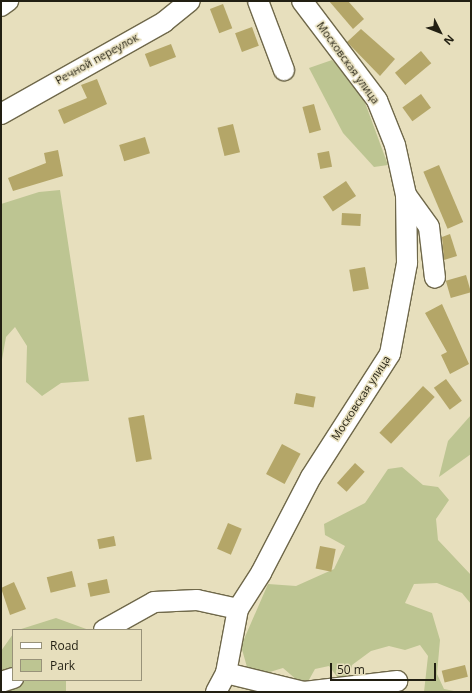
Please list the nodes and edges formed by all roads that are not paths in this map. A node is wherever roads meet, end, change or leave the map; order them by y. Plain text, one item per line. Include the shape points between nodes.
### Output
1 (8, 1) edge
2 (190, 1) edge
3 (258, 1) edge
4 (302, 1) edge
5 (1, 6) edge
6 (284, 70) dead end
7 (1, 114) edge
8 (406, 195) junction
9 (435, 278) dead end
10 (238, 609) junction
11 (106, 629) edge
12 (226, 673) junction
13 (12, 678) edge
14 (397, 681) dead end
15 (1, 682) edge
16 (216, 692) edge
17 (304, 692) edge

1 - 5 street
2 - 7 street, Речной переулок via 164,22
3 - 6 street
4 - 8 street, Московская улица via 377,100 395,146
8 - 9 street via 429,227
8 - 10 street, Московская улица via 407,262 390,354 311,477 261,573
10 - 11 street via 197,600 154,602
10 - 12 street
12 - 16 street
12 - 17 street
13 - 15 street
14 - 17 street

